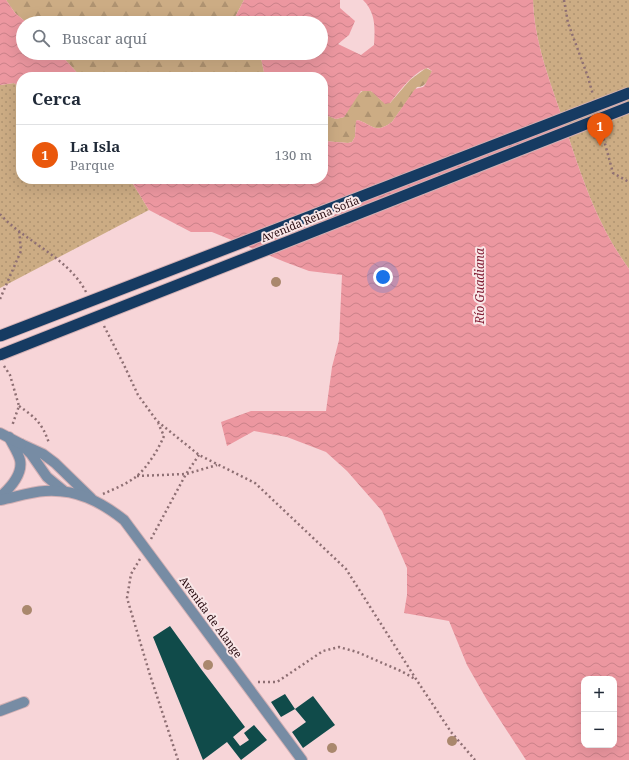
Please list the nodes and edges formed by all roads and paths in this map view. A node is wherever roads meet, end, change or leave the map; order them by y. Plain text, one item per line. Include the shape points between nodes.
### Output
1 (629, 93) edge
2 (629, 107) edge
3 (0, 214) edge
4 (19, 230) junction
5 (88, 296) dead end
6 (0, 299) edge
7 (103, 324) dead end
8 (0, 336) edge
9 (0, 355) edge
10 (0, 361) edge
11 (19, 406) junction
12 (157, 421) junction
13 (4, 435) edge
14 (20, 444) junction
15 (198, 455) junction
16 (55, 463) junction
17 (218, 465) junction
18 (186, 474) junction
19 (137, 476) junction
20 (57, 489) junction
21 (0, 498) edge
22 (92, 498) junction
23 (146, 550) junction
24 (416, 679) junction
25 (244, 682) junction
26 (24, 702) dead end
27 (0, 711) edge
28 (178, 760) edge
29 (302, 760) edge
30 (475, 760) edge

1 - 8 highway, Avenida Reina Sofía, bridge
2 - 9 highway, Avenida Reina Sofía, bridge
3 - 4 path
4 - 5 path via 56,258 81,282
4 - 6 path via 21,251
7 - 12 path via 138,395
10 - 11 path via 10,375
11 - 13 path
11 - 16 path via 35,417 46,433
12 - 15 path
12 - 19 path via 164,436 158,450
13 - 14 street, Avenida de Alange
13 - 21 street via 20,459 20,467 11,485
14 - 16 street, Avenida de Alange via 43,454
14 - 20 street, Avenida de Alange via 31,454
15 - 17 path
15 - 18 path
16 - 20 street via 59,479
16 - 22 street, Avenida de Alange
17 - 18 path
17 - 24 path via 255,483 346,569
18 - 19 path
18 - 23 path
19 - 22 path
20 - 21 street
20 - 22 street, Avenida de Alange
22 - 23 street, Avenida de Alange via 124,520
23 - 25 street, Avenida de Alange
23 - 28 path via 131,574 127,598
24 - 25 path via 357,652 339,648 323,651 277,682
24 - 30 path via 451,732
25 - 29 street, Avenida de Alange
26 - 27 street

